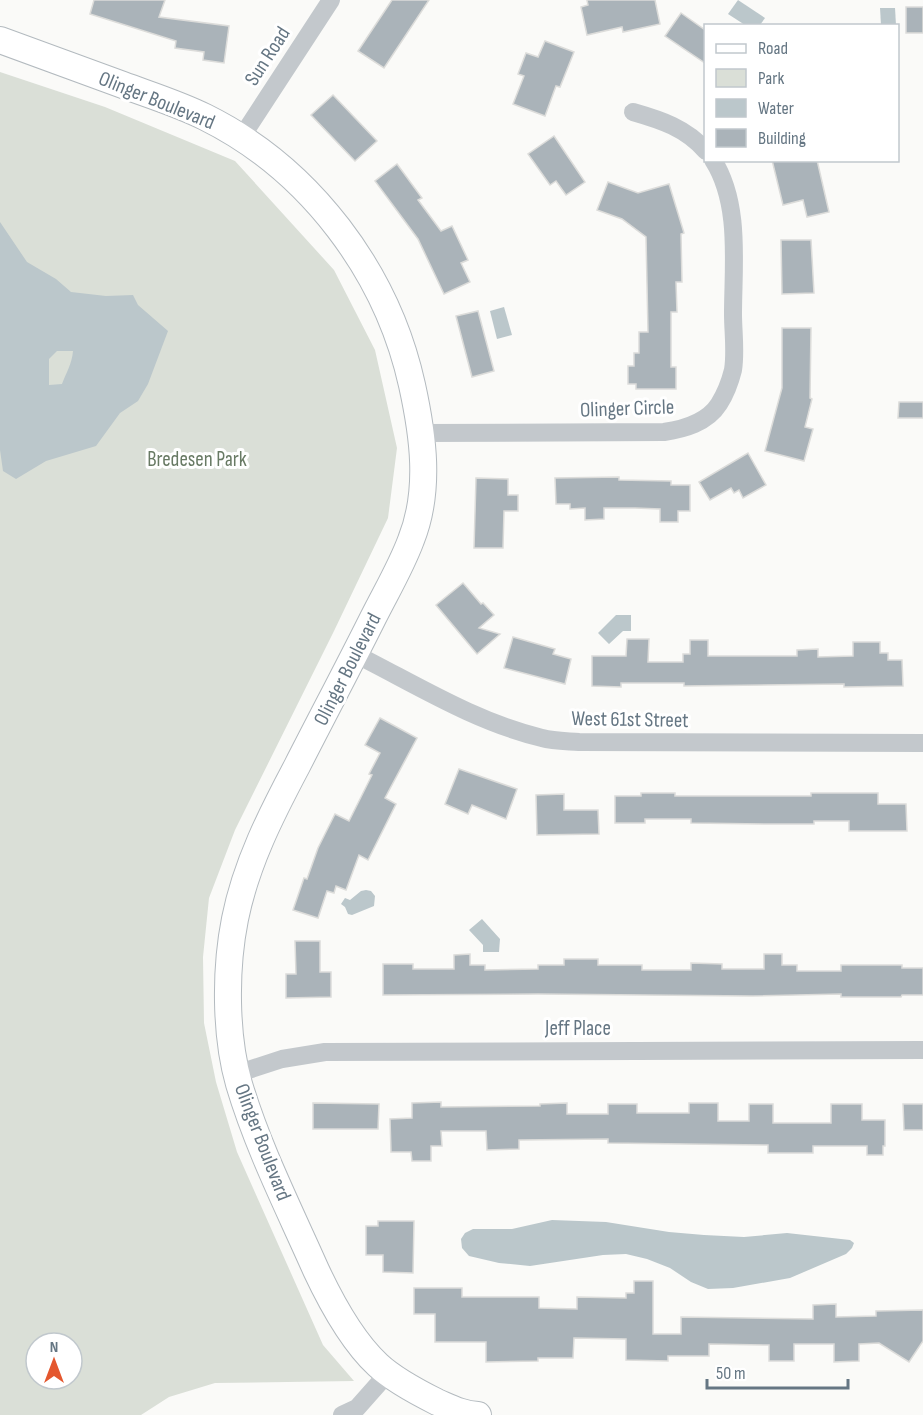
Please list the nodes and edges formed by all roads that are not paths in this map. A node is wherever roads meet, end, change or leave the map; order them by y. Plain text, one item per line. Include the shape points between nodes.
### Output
1 (331, 0) edge
2 (0, 40) edge
3 (633, 112) dead end
4 (241, 138) junction
5 (704, 150) edge
6 (714, 162) edge
7 (422, 433) junction
8 (355, 654) junction
9 (923, 743) edge
10 (923, 1050) edge
11 (236, 1074) junction
12 (388, 1372) junction
13 (342, 1415) edge
14 (478, 1415) edge

1 - 4 street, Sun Road
2 - 4 street, Olinger Boulevard via 204,116
3 - 5 street via 681,128
4 - 7 street, Olinger Boulevard via 292,177 330,217 362,261 388,308 406,359
6 - 7 street, Olinger Circle via 726,190 732,219 733,367 718,406 703,420 684,429 664,432
7 - 8 street, Olinger Boulevard via 422,495 413,535
8 - 9 street, West 61st Street via 478,716 544,739
8 - 11 street, Olinger Boulevard via 268,820 248,870 234,921 229,974 229,1028
10 - 11 street, Jeff Place via 325,1052 282,1059
11 - 12 street, Olinger Boulevard via 255,1131 321,1280 352,1334
12 - 13 street via 357,1408
12 - 14 street, Olinger Boulevard via 419,1393 463,1414

